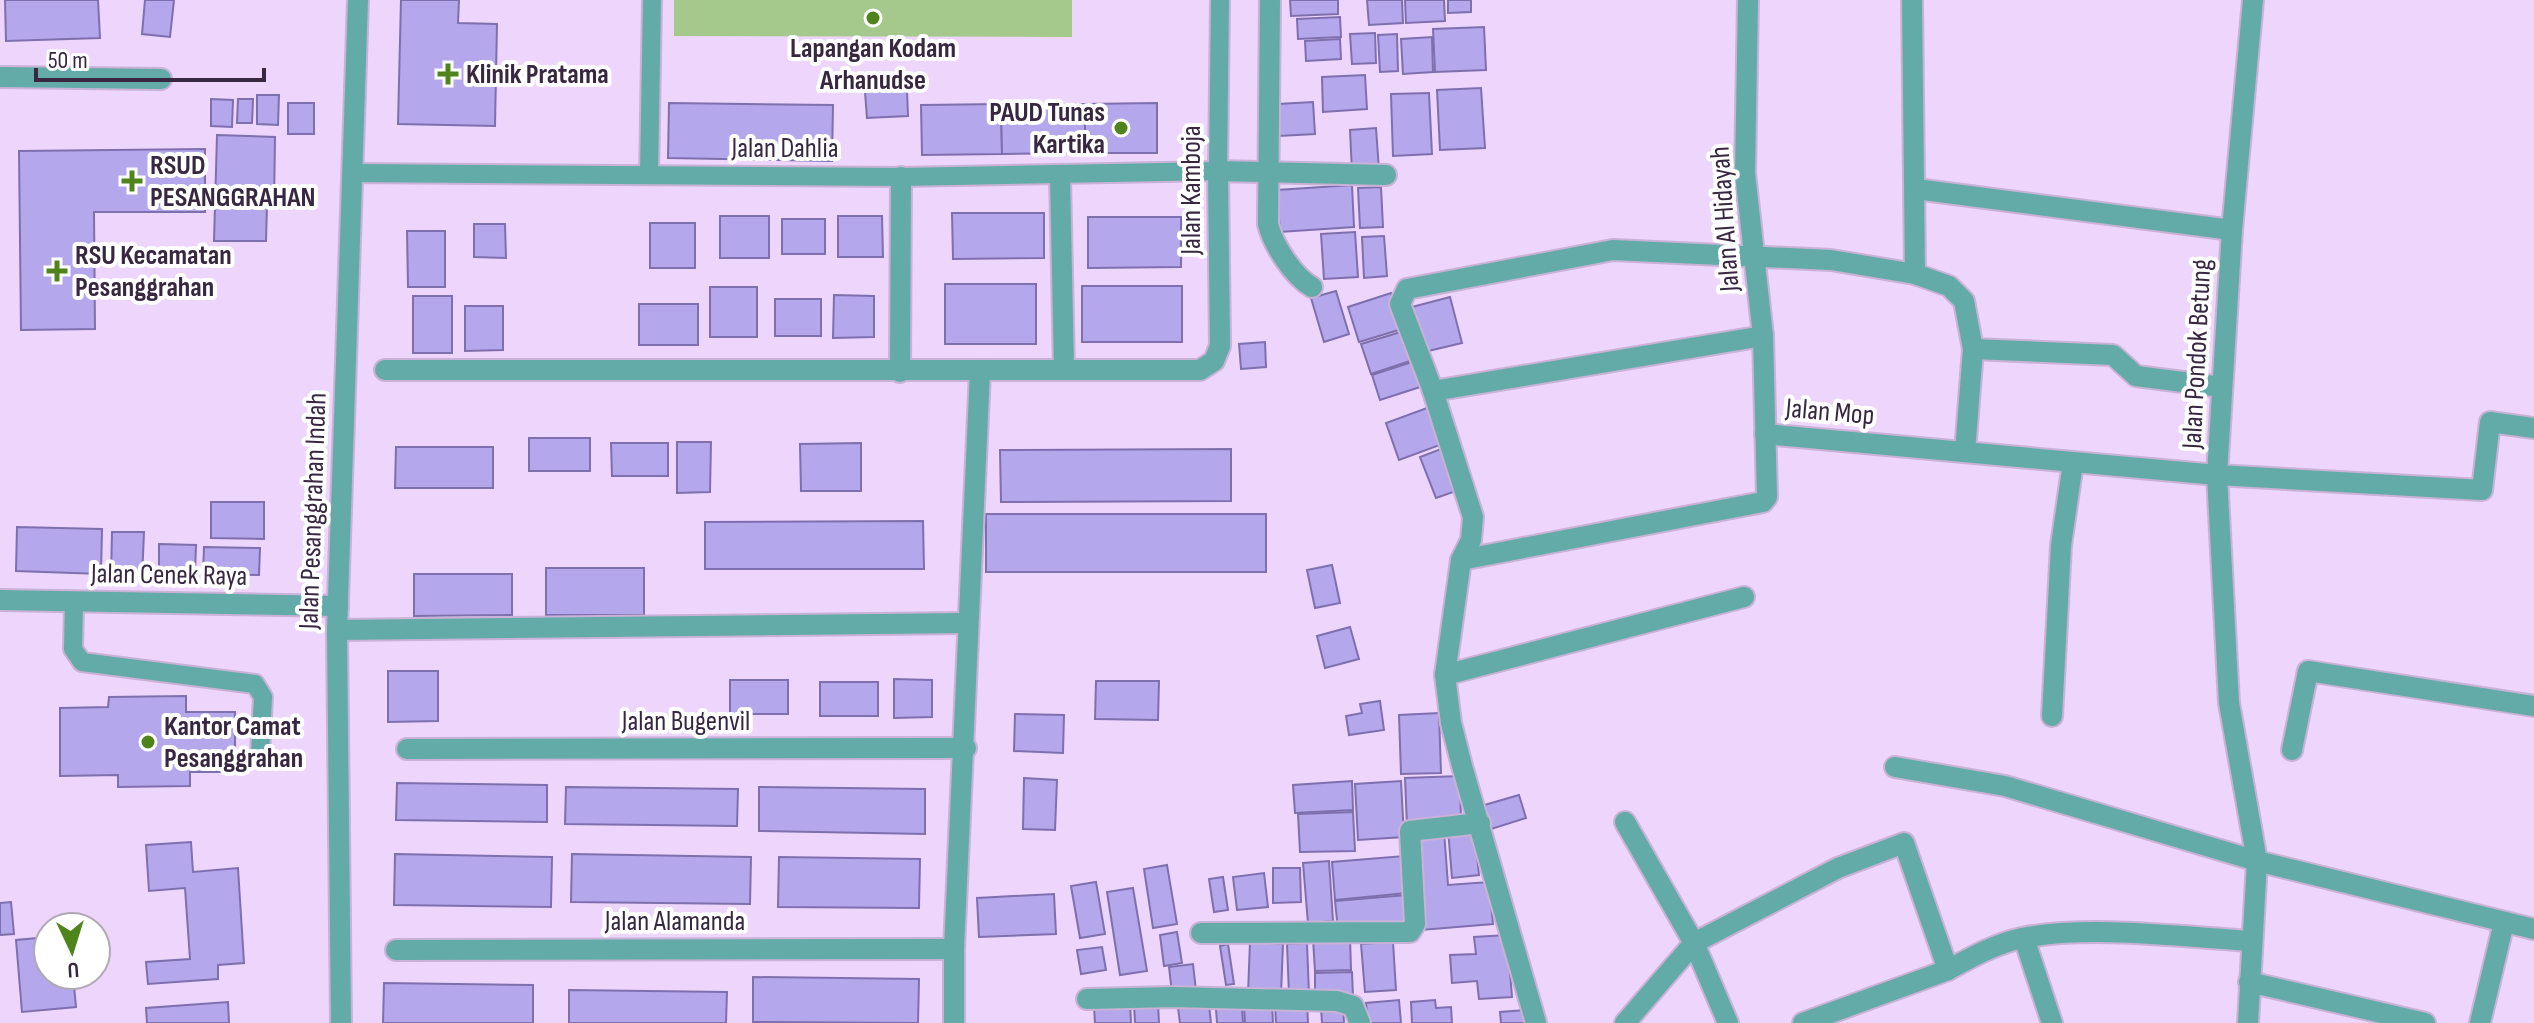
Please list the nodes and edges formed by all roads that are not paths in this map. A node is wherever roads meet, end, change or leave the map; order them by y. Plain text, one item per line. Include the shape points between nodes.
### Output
1 (358, 0) edge
2 (652, 0) edge
3 (1220, 0) edge
4 (1270, 0) edge
5 (1748, 0) edge
6 (1912, 0) edge
7 (2253, 0) edge
8 (0, 77) edge
9 (161, 79) dead end
10 (1218, 171) junction
11 (352, 173) junction
12 (1268, 173) junction
13 (649, 175) junction
14 (1386, 175) dead end
15 (1060, 176) junction
16 (901, 177) junction
17 (1916, 189) junction
18 (2232, 230) junction
19 (1755, 256) junction
20 (1915, 274) junction
21 (1312, 287) dead end
22 (1763, 336) junction
23 (1973, 349) junction
24 (385, 370) dead end
25 (1064, 370) junction
26 (980, 371) junction
27 (900, 372) junction
28 (2222, 387) junction
29 (1433, 391) junction
30 (2534, 428) edge
31 (1765, 434) junction
32 (1965, 452) junction
33 (2073, 463) junction
34 (2217, 475) junction
35 (1461, 560) junction
36 (1744, 597) dead end
37 (0, 600) edge
38 (74, 601) junction
39 (338, 606) junction
40 (968, 623) junction
41 (337, 630) junction
42 (1445, 675) junction
43 (2534, 706) edge
44 (2052, 716) dead end
45 (966, 748) junction
46 (407, 749) dead end
47 (2292, 750) dead end
48 (260, 755) dead end
49 (1895, 767) dead end
50 (1625, 822) dead end
51 (1480, 823) junction
52 (2257, 861) junction
53 (2504, 922) junction
54 (2534, 929) edge
55 (1201, 933) dead end
56 (2024, 938) junction
57 (2252, 941) junction
58 (1694, 943) junction
59 (954, 949) junction
60 (396, 950) dead end
61 (1948, 970) junction
62 (2249, 982) junction
63 (1087, 999) dead end
64 (341, 1023) edge
65 (954, 1023) edge
66 (1360, 1023) edge
67 (1536, 1023) edge
68 (1625, 1023) edge
69 (1728, 1023) edge
70 (1803, 1023) edge
71 (2052, 1023) edge
72 (2248, 1023) edge
73 (2425, 1023) edge
74 (2480, 1023) edge

1 - 11 street, Jalan Pesanggrahan Indah
2 - 13 lane
3 - 10 lane, Jalan Kamboja
4 - 12 street
5 - 19 street, Jalan Al Hidayah via 1745,173
6 - 17 street
7 - 18 street, Jalan Pondok Betung
8 - 9 street
10 - 12 street
10 - 15 lane, Jalan Dahlia
10 - 25 street, Jalan Kamboja via 1220,346 1214,361 1200,370
11 - 13 lane, Jalan Dahlia
11 - 39 street, Jalan Pesanggrahan Indah
12 - 14 street
12 - 21 street via 1271,235 1294,271
13 - 16 lane, Jalan Dahlia
15 - 16 lane, Jalan Dahlia
15 - 25 street
16 - 27 street
17 - 18 street
17 - 20 street
18 - 28 street, Jalan Pondok Betung
19 - 20 street via 1831,260
19 - 22 street, Jalan Al Hidayah
19 - 29 street via 1613,250 1407,289 1400,304
20 - 23 street via 1949,286 1964,301
22 - 29 street
22 - 31 street, Jalan Al Hidayah
23 - 28 street via 2113,355 2136,376
23 - 32 street
24 - 27 street
25 - 26 street
26 - 27 street
26 - 40 street
28 - 34 street, Jalan Pondok Betung
29 - 35 street via 1473,517 1471,540
30 - 34 street, Jalan Pondok Betung via 2490,422 2482,490
31 - 32 street, Jalan Mop
31 - 35 street, Jalan Mop via 1768,490 1763,502
32 - 33 street, Jalan Mop
33 - 34 street, Jalan Mop
33 - 44 street via 2061,545
34 - 52 street via 2229,703
35 - 42 street
36 - 42 street
37 - 38 street, Jalan Cenek Raya
38 - 39 street, Jalan Cenek Raya
38 - 48 lane via 73,649 82,662 255,684 263,697
39 - 41 street, Jalan Pesanggrahan Indah
40 - 41 street
40 - 45 street
41 - 64 street, Jalan Pesanggrahan Indah
42 - 51 street via 1451,723
43 - 47 street via 2308,671
45 - 46 street, Jalan Bugenvil
45 - 59 street
49 - 52 street via 2005,786
50 - 58 street
51 - 55 street via 1410,831 1415,924 1410,932
51 - 67 street
52 - 53 street
52 - 57 street
53 - 54 street
53 - 74 street
56 - 57 street via 2141,935
56 - 61 street via 1980,952
56 - 71 street
57 - 62 street
58 - 61 street via 1838,868 1904,843
58 - 68 street
58 - 69 street
59 - 60 street, Jalan Alamanda
59 - 65 street
61 - 70 street
62 - 72 street
62 - 73 street
63 - 66 street via 1337,1001 1353,1006

